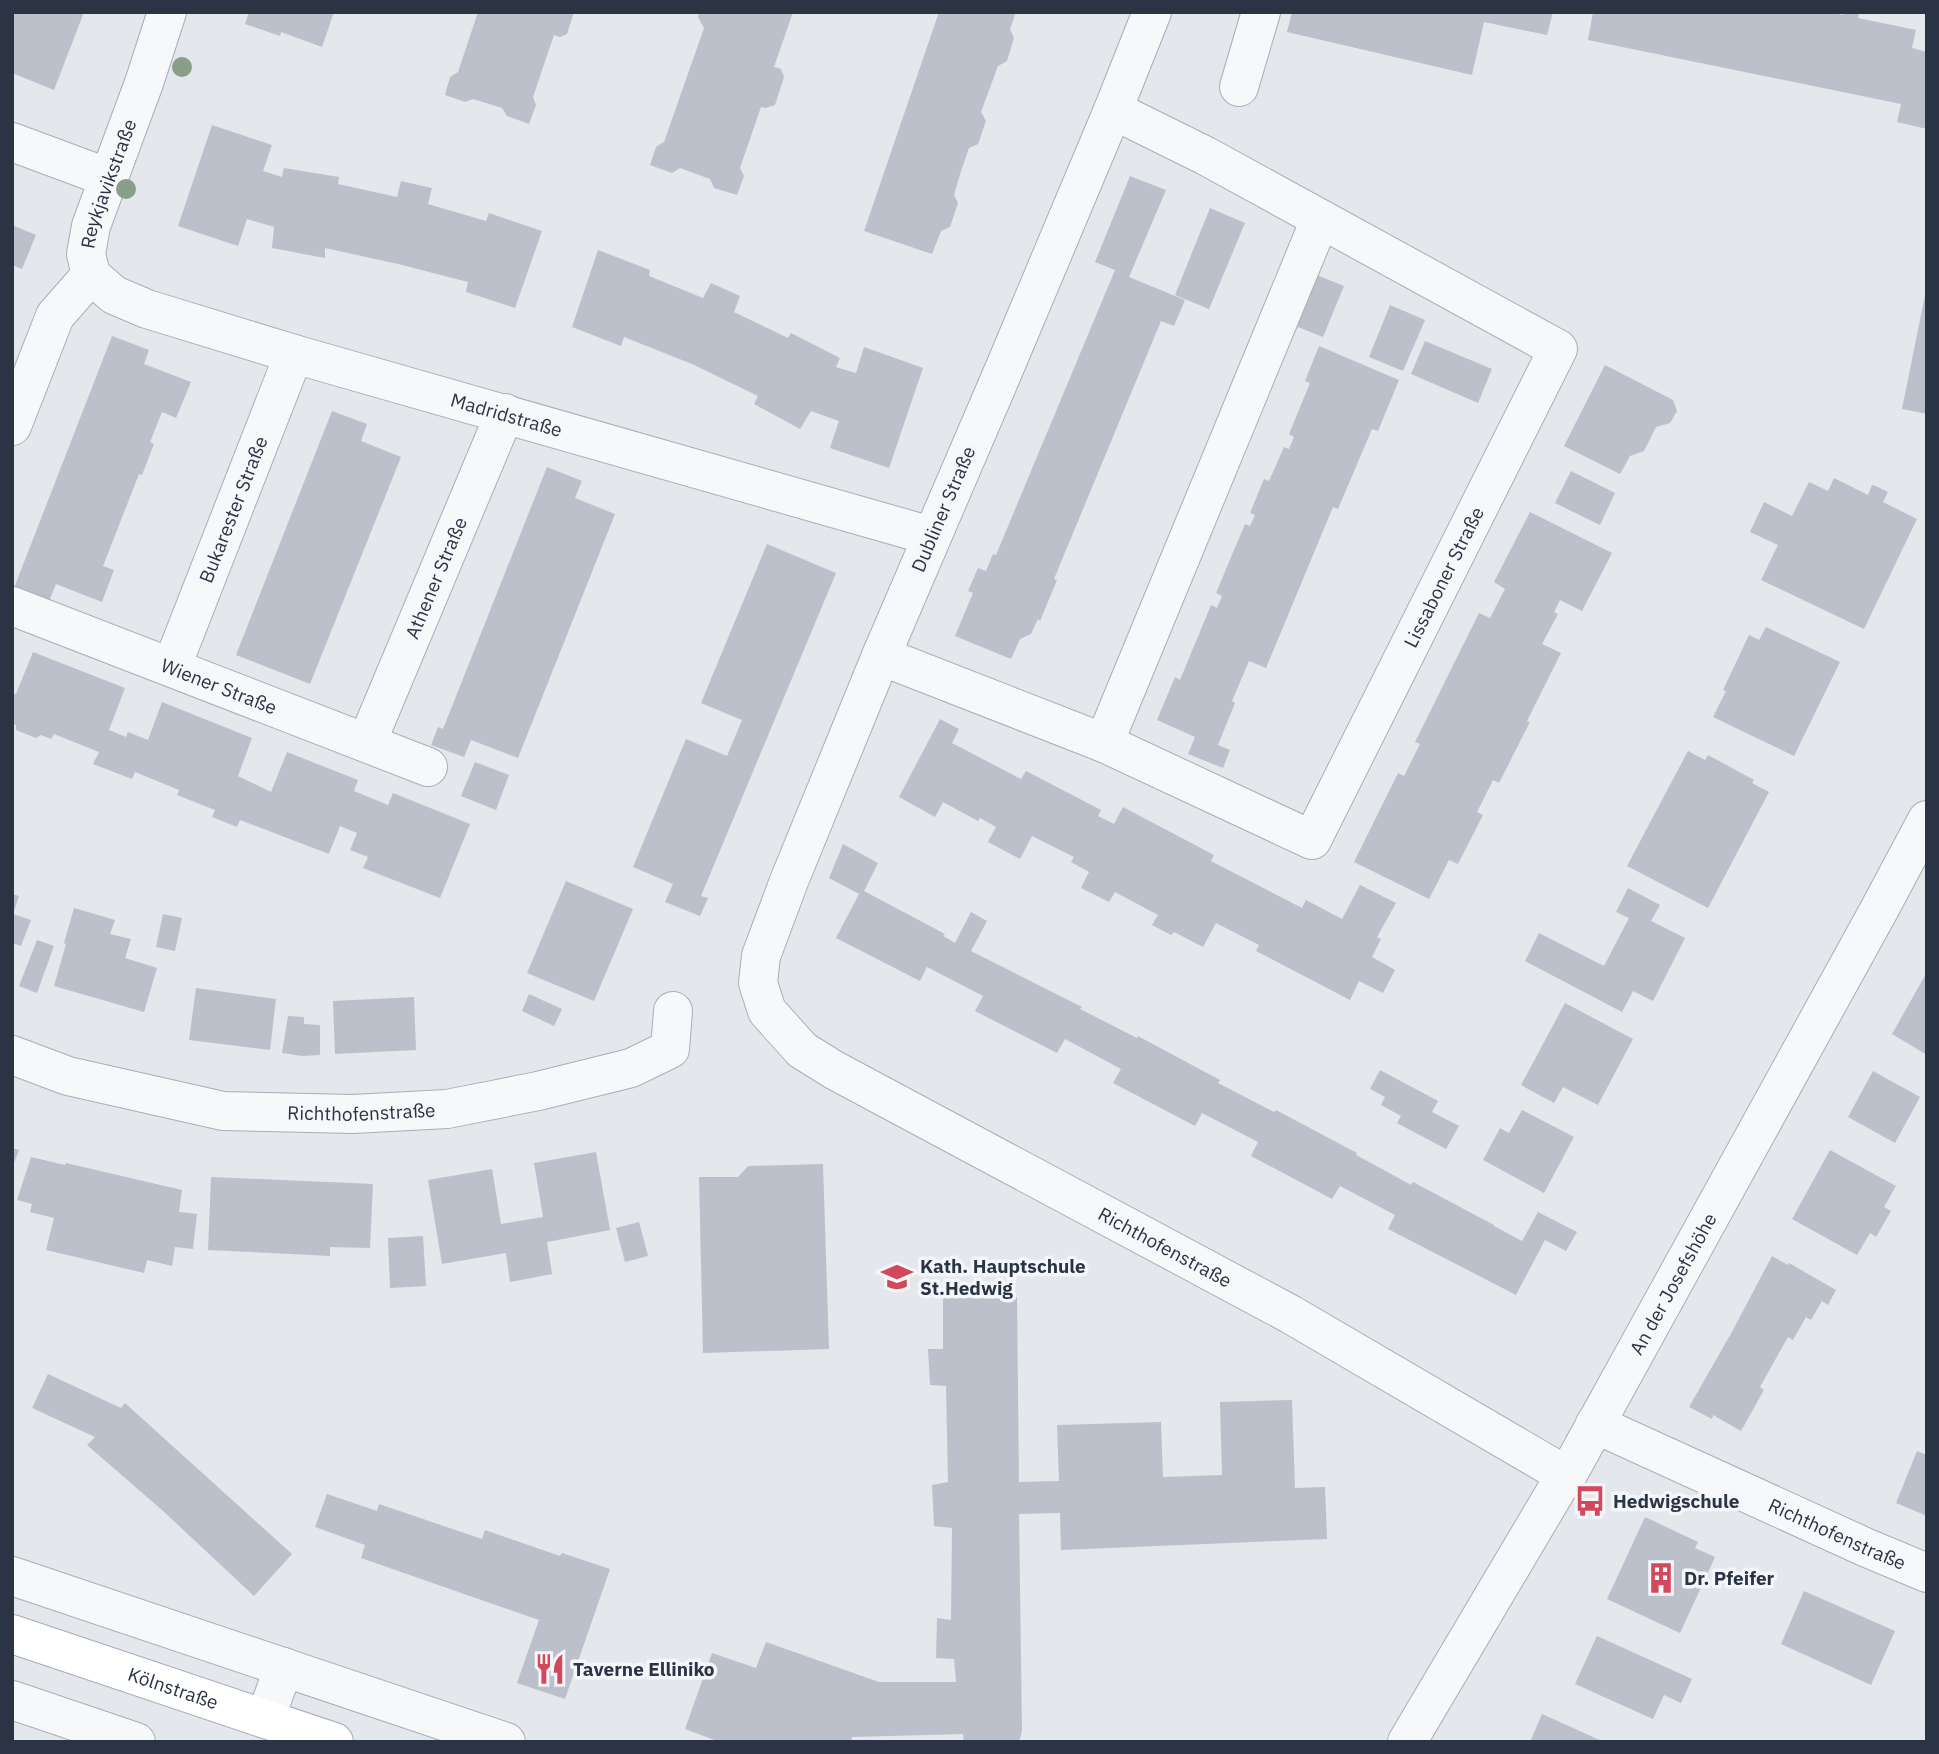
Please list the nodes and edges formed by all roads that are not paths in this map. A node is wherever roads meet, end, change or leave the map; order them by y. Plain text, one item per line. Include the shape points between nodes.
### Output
1 (167, 12) edge
2 (1152, 12) edge
3 (1261, 12) edge
4 (1239, 87) dead end
5 (1113, 110) junction
6 (12, 142) edge
7 (108, 178) junction
8 (1320, 220) junction
9 (91, 275) junction
10 (294, 354) junction
11 (505, 413) junction
12 (12, 426) edge
13 (931, 536) junction
14 (12, 606) edge
15 (881, 656) junction
16 (172, 666) junction
17 (366, 742) junction
18 (1104, 743) junction
19 (428, 767) dead end
20 (1927, 820) edge
21 (673, 1011) dead end
22 (767, 1011) joint
23 (12, 1055) edge
24 (1595, 1424) junction
25 (1567, 1476) junction
26 (1927, 1573) edge
27 (12, 1576) edge
28 (12, 1633) edge
29 (285, 1667) junction
30 (12, 1700) edge
31 (265, 1719) junction
32 (466, 1735) edge
33 (135, 1742) edge
34 (334, 1742) edge
35 (506, 1742) edge
36 (1407, 1742) edge

1 - 7 street, Reykjavikstraße
2 - 5 street, Dubliner Straße
3 - 4 street
5 - 8 street, Lissaboner Straße
5 - 13 street, Dubliner Straße
6 - 7 street
7 - 9 street, Reykjavikstraße via 89,236 86,254
8 - 18 street
8 - 18 street, Lissaboner Straße via 1558,349 1312,840
9 - 10 street, Madridstraße via 114,295 147,309
9 - 12 street, Reykjavikstraße via 55,316
10 - 11 street, Madridstraße
10 - 16 street, Bukarester Straße
11 - 13 street, Madridstraße
11 - 17 street, Athener Straße
13 - 15 street, Dubliner Straße
14 - 16 street, Wiener Straße
15 - 18 street, Lissaboner Straße
15 - 22 street, Dubliner Straße via 761,956 758,983
16 - 17 street, Wiener Straße
17 - 19 street, Wiener Straße
20 - 24 street, An der Josefshöhe
21 - 23 street, Richthofenstraße via 670,1049 631,1068 447,1109 353,1114 223,1111 68,1076
22 - 25 street, Richthofenstraße via 802,1050 834,1070 1290,1314
24 - 25 street, An der Josefshöhe
24 - 26 street, Richthofenstraße
25 - 36 street, An der Josefshöhe
27 - 29 street
28 - 31 main road, Kölnstraße
29 - 31 street
29 - 32 street
30 - 33 street
31 - 34 main road, Kölnstraße
32 - 35 street

